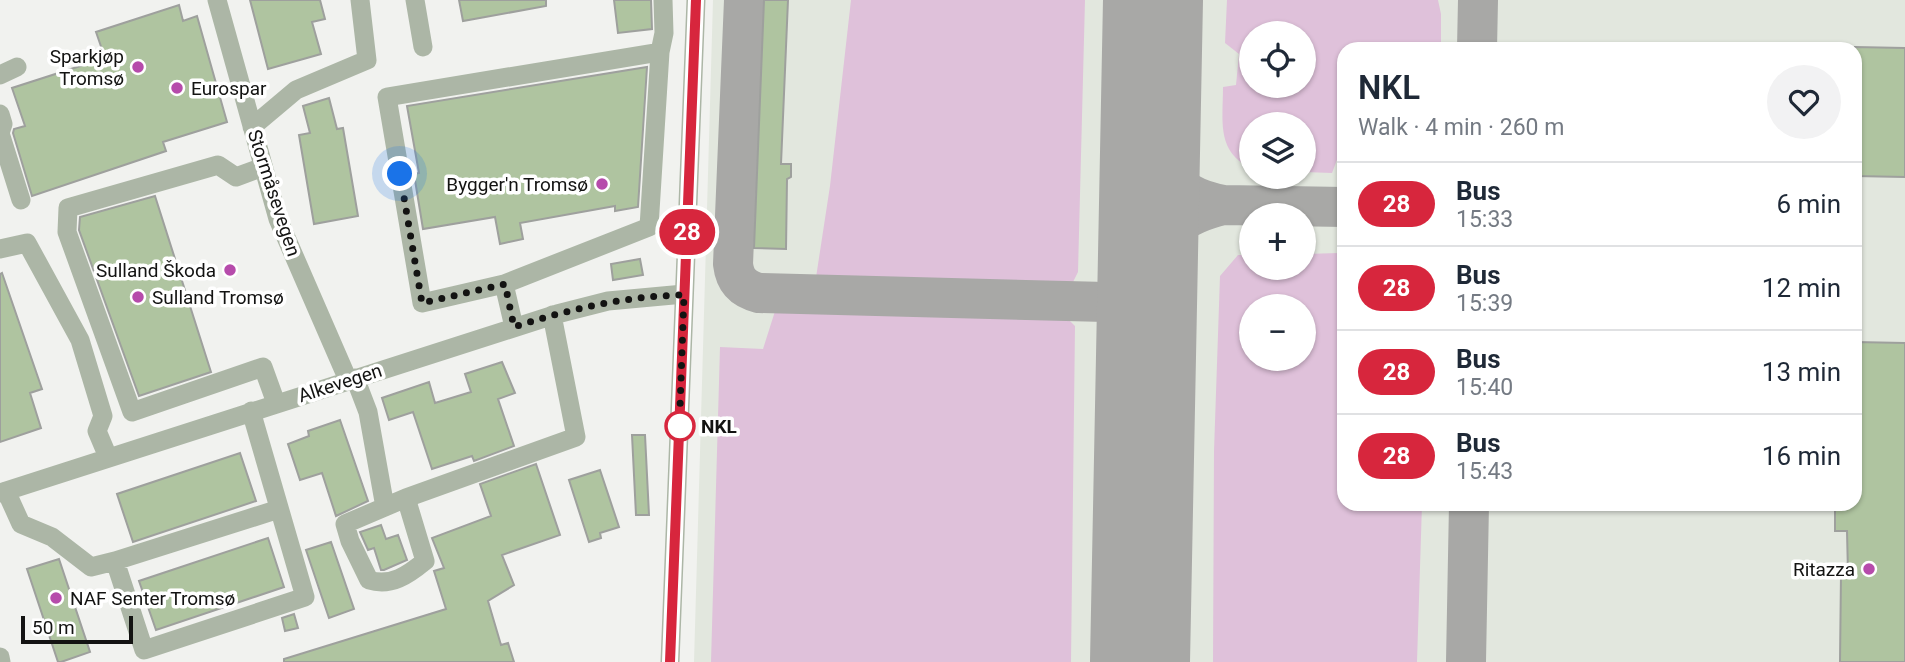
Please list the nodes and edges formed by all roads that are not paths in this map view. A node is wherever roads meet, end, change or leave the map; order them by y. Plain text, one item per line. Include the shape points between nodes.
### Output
1 (217, 0) edge
2 (360, 0) edge
3 (415, 0) edge
4 (663, 0) edge
5 (696, 0) edge
6 (423, 47) dead end
7 (660, 52) junction
8 (0, 114) edge
9 (252, 127) junction
10 (263, 167) junction
11 (21, 201) dead end
12 (0, 249) edge
13 (505, 284) junction
14 (684, 295) junction
15 (552, 315) junction
16 (514, 327) junction
17 (352, 379) junction
18 (276, 404) junction
19 (251, 411) junction
20 (108, 457) junction
21 (3, 492) edge
22 (406, 498) junction
23 (385, 507) junction
24 (279, 509) junction
25 (115, 561) junction
26 (670, 662) edge

1 - 9 street, Stormåsevegen
2 - 9 street via 367,60 296,90
3 - 6 street
4 - 7 street
5 - 14 street
7 - 13 street via 649,227
7 - 13 street via 387,97 422,303
8 - 11 street via 0,133
9 - 10 street, Stormåsevegen
10 - 17 street, Stormåsevegen via 287,244
10 - 18 street via 236,177 218,165 68,208 67,232 132,412 263,367
12 - 20 street via 27,243 80,340 103,416 97,431
13 - 16 street
14 - 15 street, Alkevegen via 608,301
14 - 26 street
15 - 16 street, Alkevegen
15 - 22 street via 576,436
16 - 17 street, Alkevegen
17 - 18 street, Alkevegen
17 - 23 street, Stormåsevegen via 368,412
18 - 19 street, Alkevegen
19 - 20 street, Alkevegen
19 - 24 street
20 - 21 street, Alkevegen
21 - 25 street via 21,524 52,537 91,567
22 - 23 street
22 - 23 street via 425,561 410,574 382,584 369,580 345,524
24 - 25 street
24 - 25 street via 305,597 144,650

